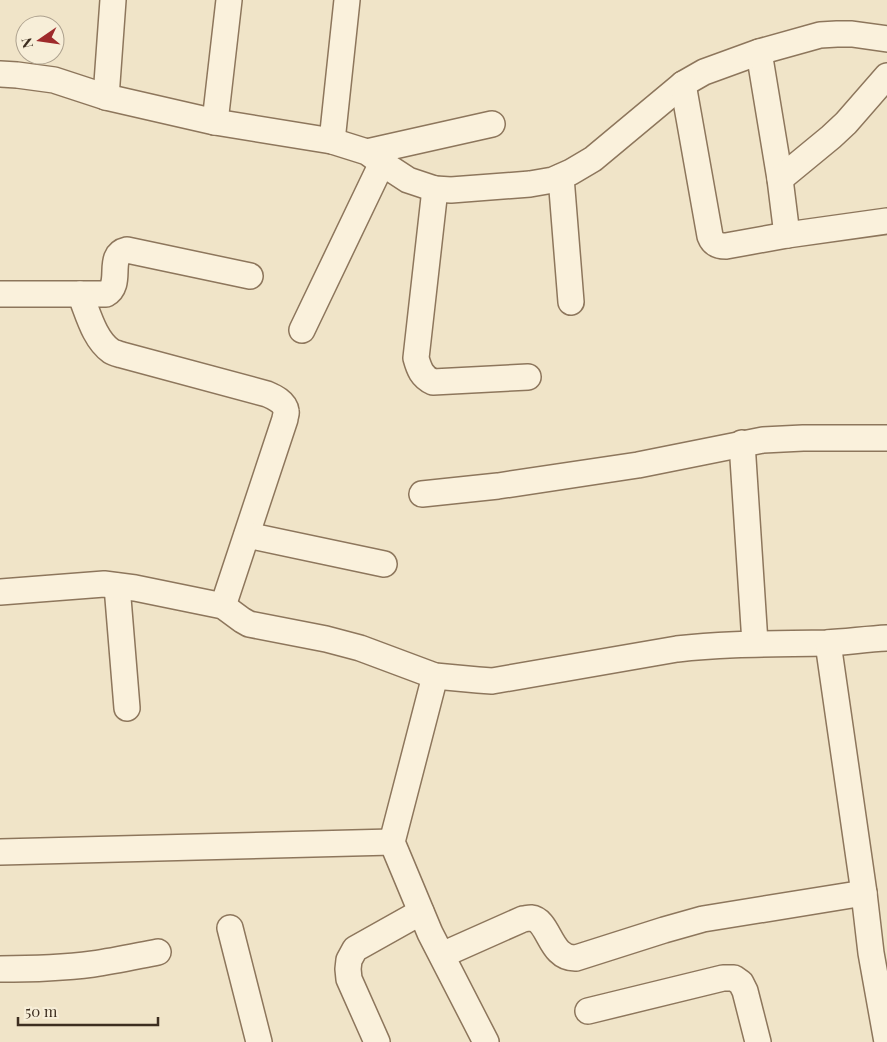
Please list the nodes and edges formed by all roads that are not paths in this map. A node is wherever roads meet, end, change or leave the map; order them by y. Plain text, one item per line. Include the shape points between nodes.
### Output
1 (113, 0) edge
2 (229, 0) edge
3 (347, 0) edge
4 (887, 39) edge
5 (759, 52) junction
6 (0, 74) edge
7 (683, 84) junction
8 (883, 91) edge
9 (106, 97) junction
10 (215, 122) junction
11 (492, 124) dead end
12 (332, 141) junction
13 (374, 158) junction
14 (561, 177) junction
15 (780, 179) junction
16 (434, 189) junction
17 (887, 220) edge
18 (787, 235) junction
19 (250, 276) dead end
20 (0, 294) edge
21 (80, 294) junction
22 (571, 302) dead end
23 (302, 330) dead end
24 (528, 377) dead end
25 (887, 438) edge
26 (742, 443) junction
27 (422, 494) dead end
28 (247, 535) junction
29 (384, 564) dead end
30 (117, 586) junction
31 (0, 592) edge
32 (223, 606) junction
33 (887, 638) edge
34 (755, 643) junction
35 (828, 643) junction
36 (435, 676) junction
37 (127, 708) dead end
38 (392, 842) junction
39 (0, 852) edge
40 (872, 902) edge
41 (421, 912) junction
42 (230, 928) dead end
43 (158, 952) dead end
44 (442, 955) junction
45 (0, 969) edge
46 (588, 1011) dead end
47 (259, 1042) edge
48 (377, 1042) edge
49 (486, 1042) edge
50 (758, 1042) edge
51 (887, 1042) edge

1 - 9 street
2 - 10 street
3 - 12 street
4 - 5 street via 829,34
5 - 7 street via 704,72
5 - 15 street
6 - 9 street via 54,80
7 - 14 street via 593,159
7 - 18 street via 712,241 717,246 726,246
8 - 15 street
9 - 10 street
10 - 12 street
11 - 13 street
12 - 13 street
13 - 16 street via 408,180
13 - 23 street
14 - 16 street via 530,184
14 - 22 street
15 - 18 street
16 - 24 street via 416,358 420,372 433,382
17 - 18 street
19 - 21 street via 127,250 118,255 114,283 109,293
20 - 21 street
21 - 28 street via 95,331 111,350 122,356 267,394 283,404 285,419
25 - 26 street via 803,438
26 - 27 street via 629,466
26 - 34 street
28 - 29 street
28 - 32 street
30 - 31 street
30 - 32 street
30 - 37 street
32 - 36 street via 250,624 360,648
33 - 35 street
34 - 35 street
34 - 36 street via 677,649 492,680
35 - 40 street
36 - 38 street
38 - 39 street
38 - 41 street
40 - 44 street via 703,919 576,958 569,958 558,951 541,924 531,918
40 - 51 street via 871,953
41 - 44 street
41 - 48 street via 355,949 349,960 349,978
42 - 47 street
43 - 45 street via 88,965
44 - 49 street
46 - 50 street via 734,978 745,991

